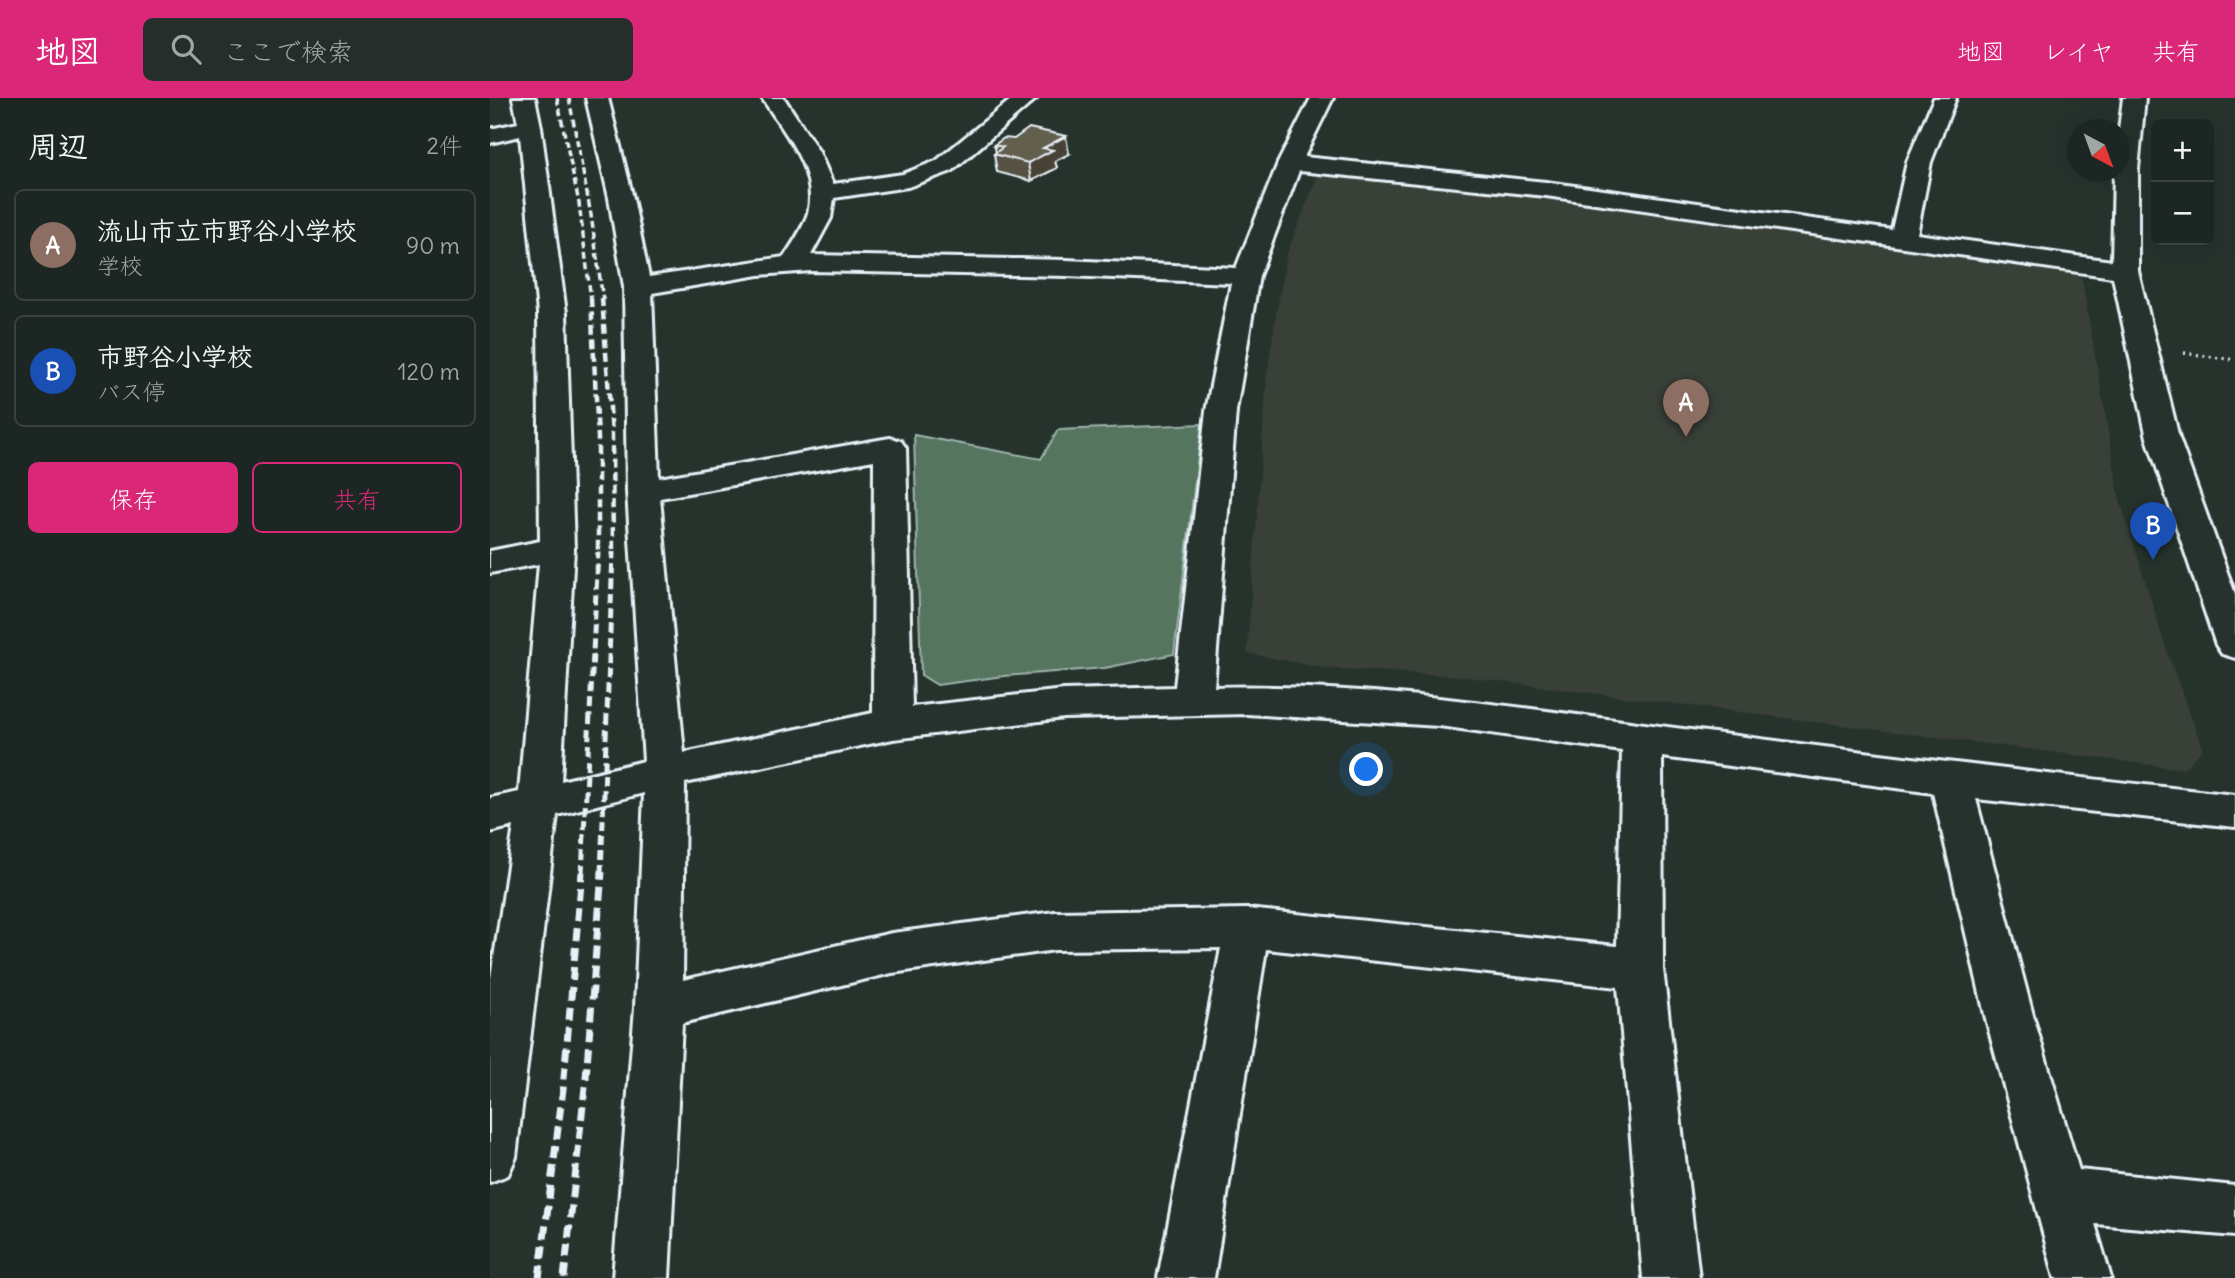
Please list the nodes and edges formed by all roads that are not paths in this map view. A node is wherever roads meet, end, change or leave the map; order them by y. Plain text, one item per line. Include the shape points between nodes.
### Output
1 (524, 98) edge
2 (597, 98) edge
3 (773, 98) edge
4 (1026, 98) edge
5 (1322, 98) edge
6 (1944, 98) edge
7 (2134, 98) edge
8 (530, 127) junction
9 (490, 136) edge
10 (1290, 163) junction
11 (822, 193) junction
12 (1903, 239) junction
13 (793, 264) junction
14 (2125, 271) junction
15 (1246, 276) junction
16 (638, 287) junction
17 (643, 491) junction
18 (557, 549) junction
19 (490, 562) edge
20 (2235, 645) edge
21 (1193, 701) junction
22 (892, 724) junction
23 (1642, 741) junction
24 (665, 772) junction
25 (1950, 780) junction
26 (539, 804) junction
27 (2235, 811) edge
28 (490, 815) edge
29 (1247, 928) junction
30 (1640, 969) junction
31 (659, 1007) junction
32 (490, 1157) edge
33 (2059, 1194) junction
34 (2231, 1211) dead end
35 (641, 1278) edge
36 (1186, 1278) edge
37 (1671, 1278) edge
38 (2083, 1278) edge

1 - 8 street
2 - 16 street
3 - 11 street via 814,164
4 - 11 street via 944,166 908,180
5 - 10 street
6 - 12 street via 1919,163
7 - 14 street via 2126,169
8 - 9 street
8 - 18 street via 552,313
10 - 12 street via 1546,189
10 - 15 street
11 - 13 street via 817,222
12 - 14 street
13 - 15 street via 1070,258
13 - 16 street
14 - 20 street via 2163,438
15 - 21 street via 1221,411
16 - 17 street
17 - 22 street via 890,449
17 - 24 street
18 - 19 street
18 - 26 street
21 - 22 street via 1064,704
21 - 23 street via 1414,709
22 - 24 street
23 - 25 street
23 - 30 street
24 - 26 street
24 - 31 street
25 - 27 street
25 - 33 street
26 - 28 street
26 - 32 street
29 - 30 street
29 - 31 street via 1055,931 891,953
29 - 36 street
30 - 37 street
31 - 35 street
33 - 34 street
33 - 38 street

